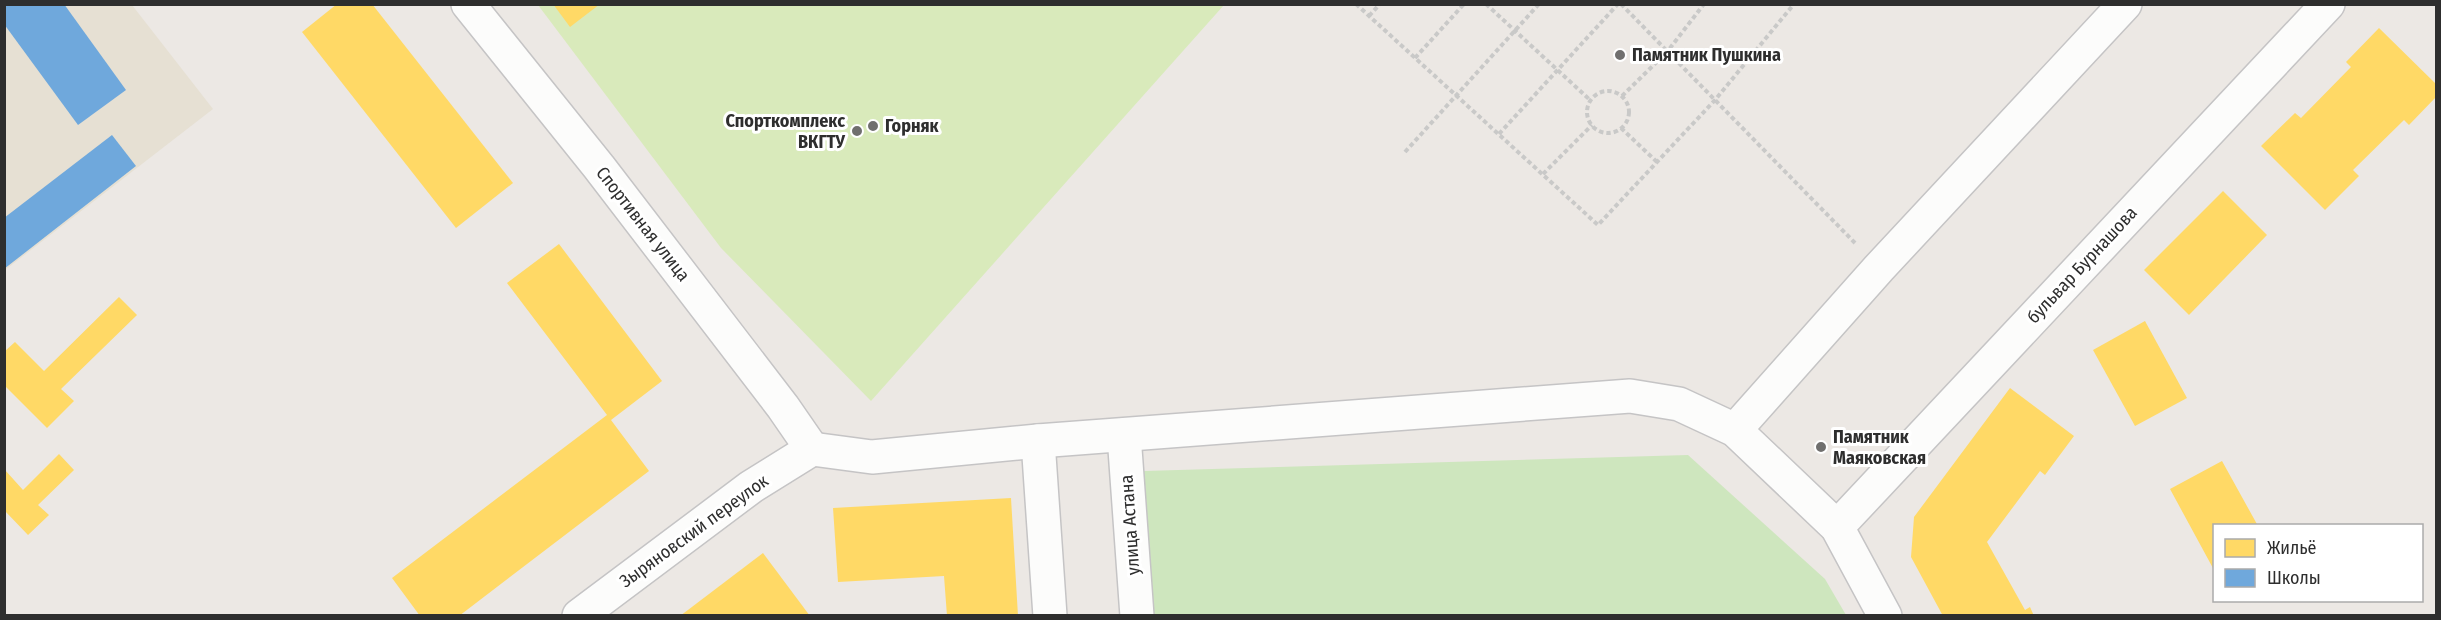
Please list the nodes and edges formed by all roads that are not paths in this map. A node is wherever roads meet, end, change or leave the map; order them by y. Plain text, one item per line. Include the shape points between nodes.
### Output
1 (468, 4) edge
2 (2125, 4) edge
3 (2328, 4) edge
4 (1735, 430) junction
5 (1124, 435) junction
6 (1038, 441) junction
7 (812, 449) junction
8 (1837, 527) junction
9 (579, 615) edge
10 (1050, 615) edge
11 (1137, 615) edge
12 (1885, 615) edge

1 - 7 street, Спортивная улица via 599,167
2 - 4 street via 1879,268
3 - 8 street, бульвар Бурнашова
4 - 5 street via 1679,404 1630,396
4 - 8 street
5 - 6 street
5 - 11 street, улица Астана
6 - 7 street via 872,457
6 - 10 street
7 - 9 street, Зыряновский переулок via 751,487
8 - 12 street

